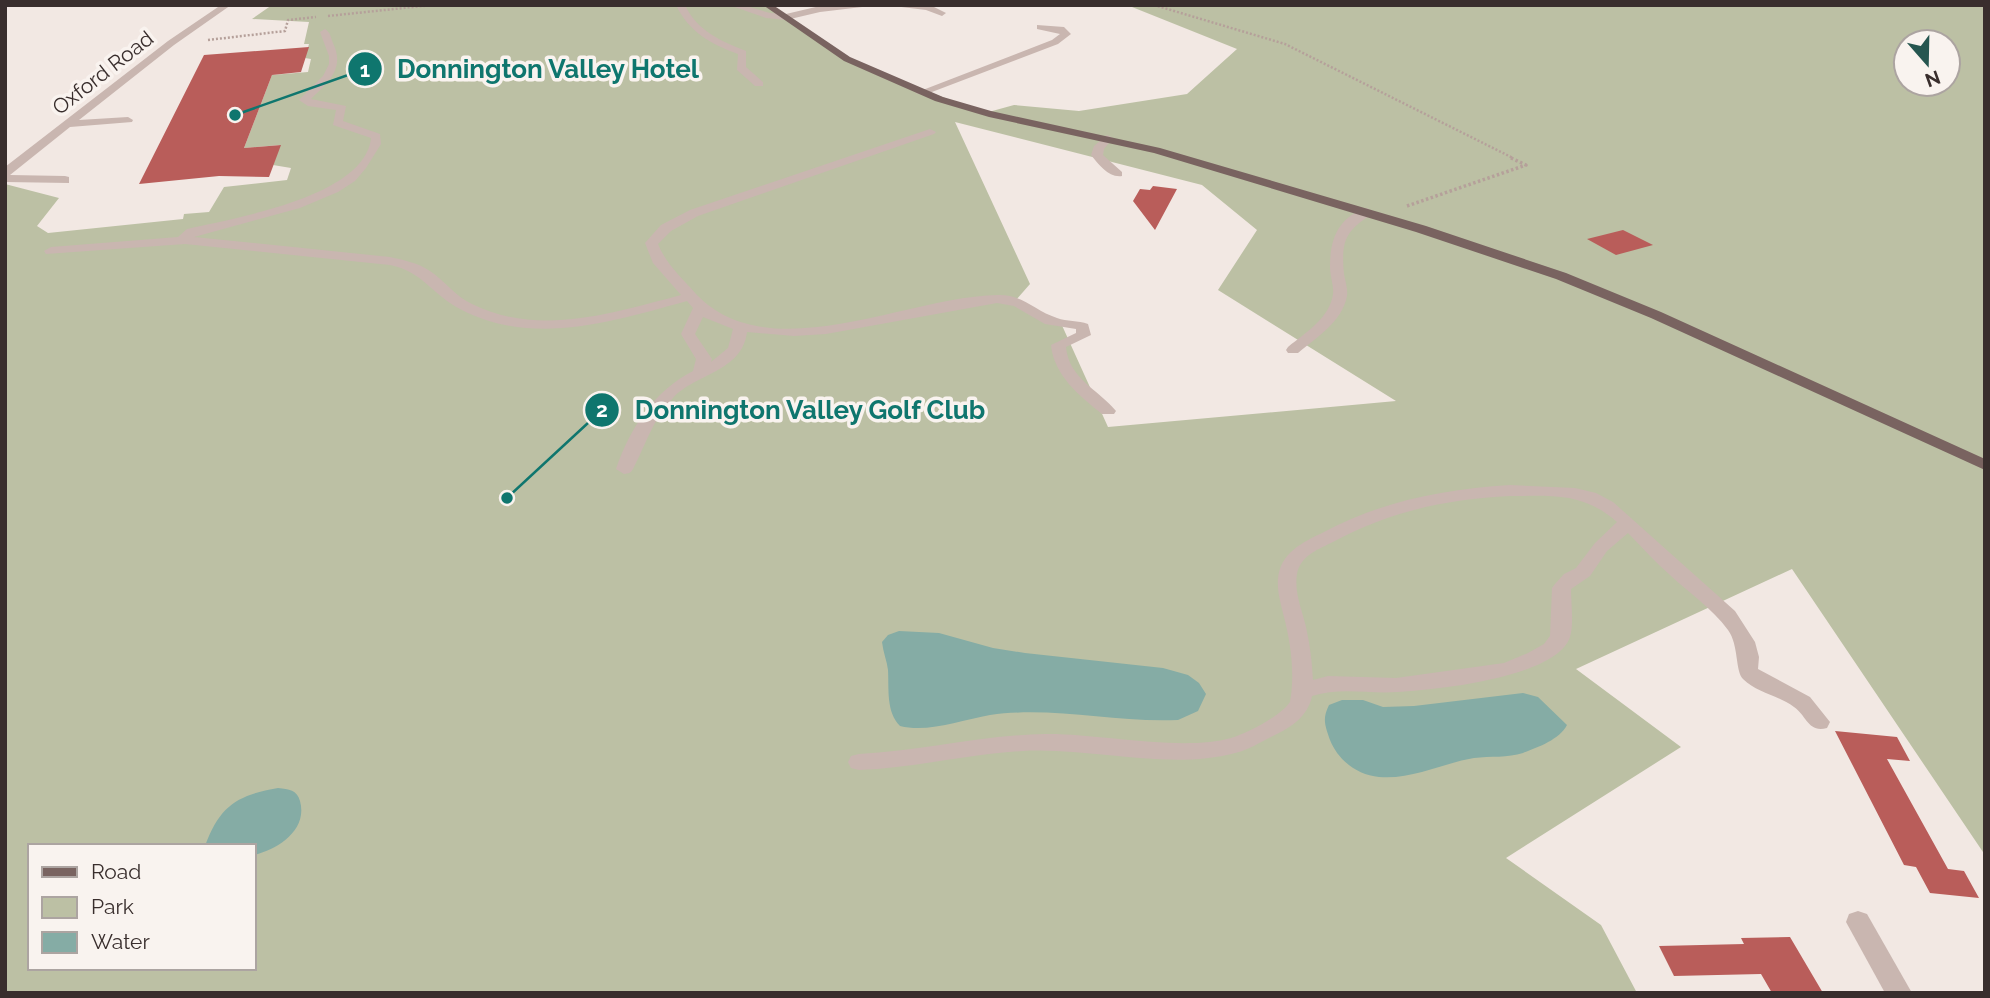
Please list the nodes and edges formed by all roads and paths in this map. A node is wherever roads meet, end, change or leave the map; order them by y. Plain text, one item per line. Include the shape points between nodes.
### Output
1 (227, 5) edge
2 (432, 5) edge
3 (680, 5) edge
4 (733, 5) edge
5 (767, 5) edge
6 (876, 5) edge
7 (890, 5) edge
8 (1154, 5) edge
9 (942, 13) dead end
10 (786, 17) junction
11 (1040, 27) dead end
12 (325, 32) dead end
13 (202, 42) dead end
14 (759, 83) dead end
15 (920, 93) junction
16 (128, 120) dead end
17 (69, 124) junction
18 (930, 132) dead end
19 (1107, 138) junction
20 (5, 173) edge
21 (1118, 174) dead end
22 (5, 178) edge
23 (65, 180) dead end
24 (1373, 214) junction
25 (640, 230) dead end
26 (185, 240) junction
27 (651, 243) junction
28 (51, 251) dead end
29 (696, 302) junction
30 (741, 326) junction
31 (1293, 349) dead end
32 (701, 372) junction
33 (1108, 411) dead end
34 (1985, 465) edge
35 (624, 469) dead end
36 (1625, 523) junction
37 (1302, 691) junction
38 (1819, 722) dead end
39 (859, 762) dead end
40 (1858, 922) dead end
41 (1899, 993) edge

1 - 17 street, Oxford Road
2 - 13 path via 288,20 285,31
3 - 14 street via 687,19 713,41 743,53 741,68
4 - 10 street
5 - 10 main road
6 - 10 street
7 - 9 street via 927,7
8 - 24 path via 1285,44 1526,165
10 - 15 main road via 847,59
11 - 15 street via 1061,29 1066,34
12 - 26 street via 331,70 304,100 340,107 337,123 376,136 363,165 348,181 328,192 186,234
15 - 19 main road via 989,114
16 - 17 street
17 - 20 street, Oxford Road
18 - 27 street via 694,214
19 - 21 street via 1097,155
19 - 24 main road
22 - 23 street
24 - 31 street via 1347,224 1339,239 1340,295 1329,320
24 - 34 main road via 1595,289
25 - 27 street
26 - 28 street
26 - 29 street via 410,264 466,307 485,315 542,324 592,321
27 - 29 street via 658,261
29 - 30 street via 720,320
29 - 32 street via 688,334 704,359
30 - 32 street via 737,349
30 - 33 street via 797,331 830,328 1007,299 1048,320 1083,327 1084,335 1058,345 1058,352 1069,375
32 - 35 street via 667,396 630,450
36 - 37 street via 1583,572 1562,588 1560,638 1535,658 1507,670 1396,685 1328,683
36 - 37 street via 1596,499 1555,491 1509,490 1428,499 1353,522 1296,557 1291,567 1286,593 1301,659
36 - 38 street via 1733,624 1747,642 1748,672 1803,702
37 - 39 street via 1297,708 1279,724 1235,745 1151,751 1045,741
40 - 41 street

